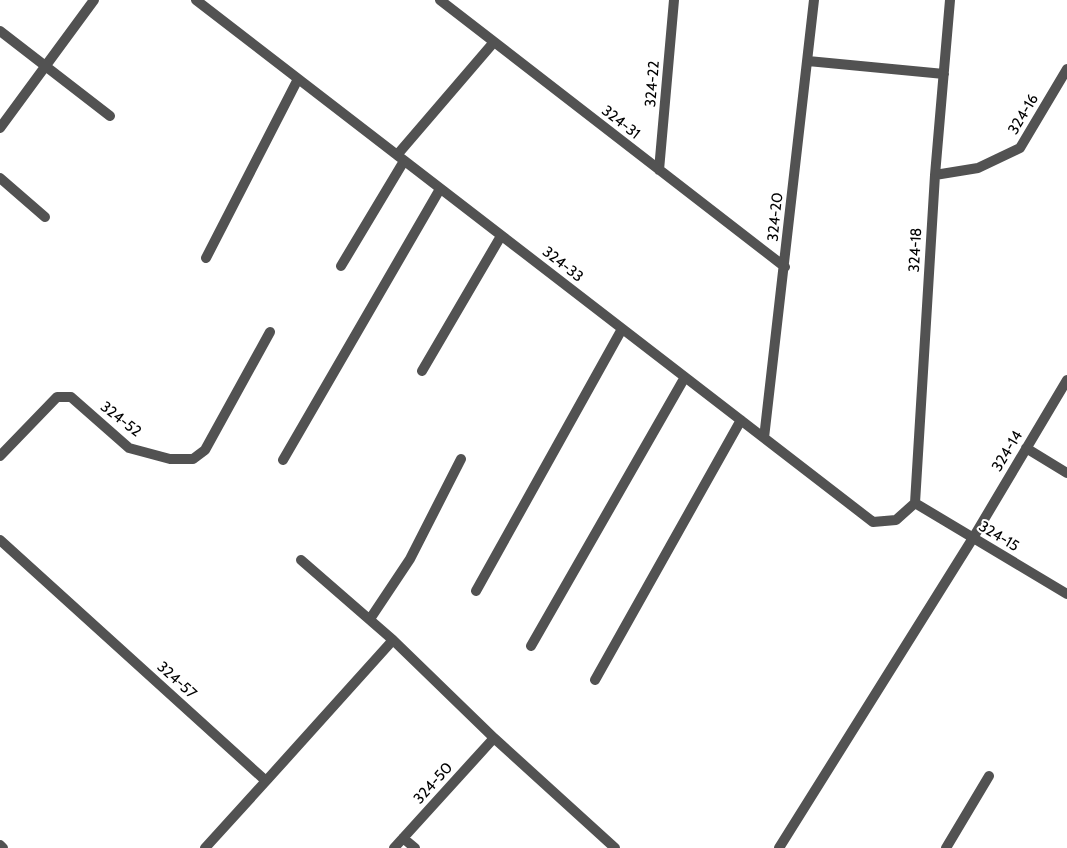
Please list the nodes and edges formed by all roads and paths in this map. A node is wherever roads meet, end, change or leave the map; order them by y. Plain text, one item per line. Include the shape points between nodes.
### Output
1 (94, 0) edge
2 (196, 0) edge
3 (440, 0) edge
4 (674, 0) edge
5 (814, 0) edge
6 (950, 0) edge
7 (0, 31) edge
8 (494, 42) junction
9 (808, 62) junction
10 (46, 65) junction
11 (1067, 69) edge
12 (944, 74) junction
13 (298, 79) junction
14 (110, 116) dead end
15 (0, 128) edge
16 (401, 158) junction
17 (659, 170) junction
18 (934, 175) junction
19 (0, 178) edge
20 (440, 188) junction
21 (45, 217) dead end
22 (502, 236) junction
23 (206, 258) dead end
24 (341, 266) dead end
25 (785, 266) junction
26 (622, 328) junction
27 (270, 332) dead end
28 (422, 370) dead end
29 (685, 377) junction
30 (1067, 380) edge
31 (741, 420) junction
32 (764, 438) junction
33 (1026, 448) junction
34 (0, 456) edge
35 (461, 459) dead end
36 (283, 460) dead end
37 (1067, 473) edge
38 (915, 503) junction
39 (973, 538) junction
40 (0, 540) edge
41 (301, 560) dead end
42 (476, 591) dead end
43 (1067, 594) edge
44 (370, 619) junction
45 (393, 640) junction
46 (531, 646) dead end
47 (594, 680) dead end
48 (494, 738) junction
49 (989, 776) dead end
50 (266, 781) junction
51 (403, 838) junction
52 (0, 845) edge
53 (3, 848) edge
54 (205, 848) edge
55 (394, 848) edge
56 (415, 848) edge
57 (615, 848) edge
58 (779, 848) edge
59 (946, 848) edge

1 - 10 street
2 - 13 street, 324-33
3 - 8 street, 324-31
4 - 17 street, 324-22
5 - 9 street, 324-20
6 - 12 street, 324-18
7 - 10 street
8 - 16 street
8 - 17 street, 324-31
9 - 12 street
9 - 25 street, 324-20
10 - 14 street
10 - 15 street
11 - 18 street, 324-16 via 1020,148 978,168
12 - 18 street, 324-18
13 - 16 street, 324-33
13 - 23 street
16 - 20 street, 324-33
16 - 24 street
17 - 25 street, 324-31
18 - 38 street, 324-18
19 - 21 street
20 - 22 street, 324-33
20 - 36 street
22 - 26 street, 324-33
22 - 28 street
25 - 32 street, 324-20
26 - 29 street, 324-33
26 - 42 street
27 - 34 street, 324-52 via 205,450 193,459 170,459 129,448 71,397 57,397
29 - 31 street, 324-33
29 - 46 street
30 - 33 street, 324-14
31 - 32 street, 324-33
31 - 47 street
32 - 38 street, 324-33 via 873,522 896,520
33 - 37 street
33 - 39 street, 324-14
35 - 44 street via 410,559
38 - 39 street, 324-15
39 - 43 street, 324-15
39 - 58 street, 324-14
40 - 50 street, 324-57
41 - 44 street
44 - 45 street
45 - 48 street
45 - 50 street
48 - 51 street, 324-50
48 - 57 street
49 - 59 street
50 - 54 street
51 - 55 street, 324-50
51 - 56 street
52 - 53 street

